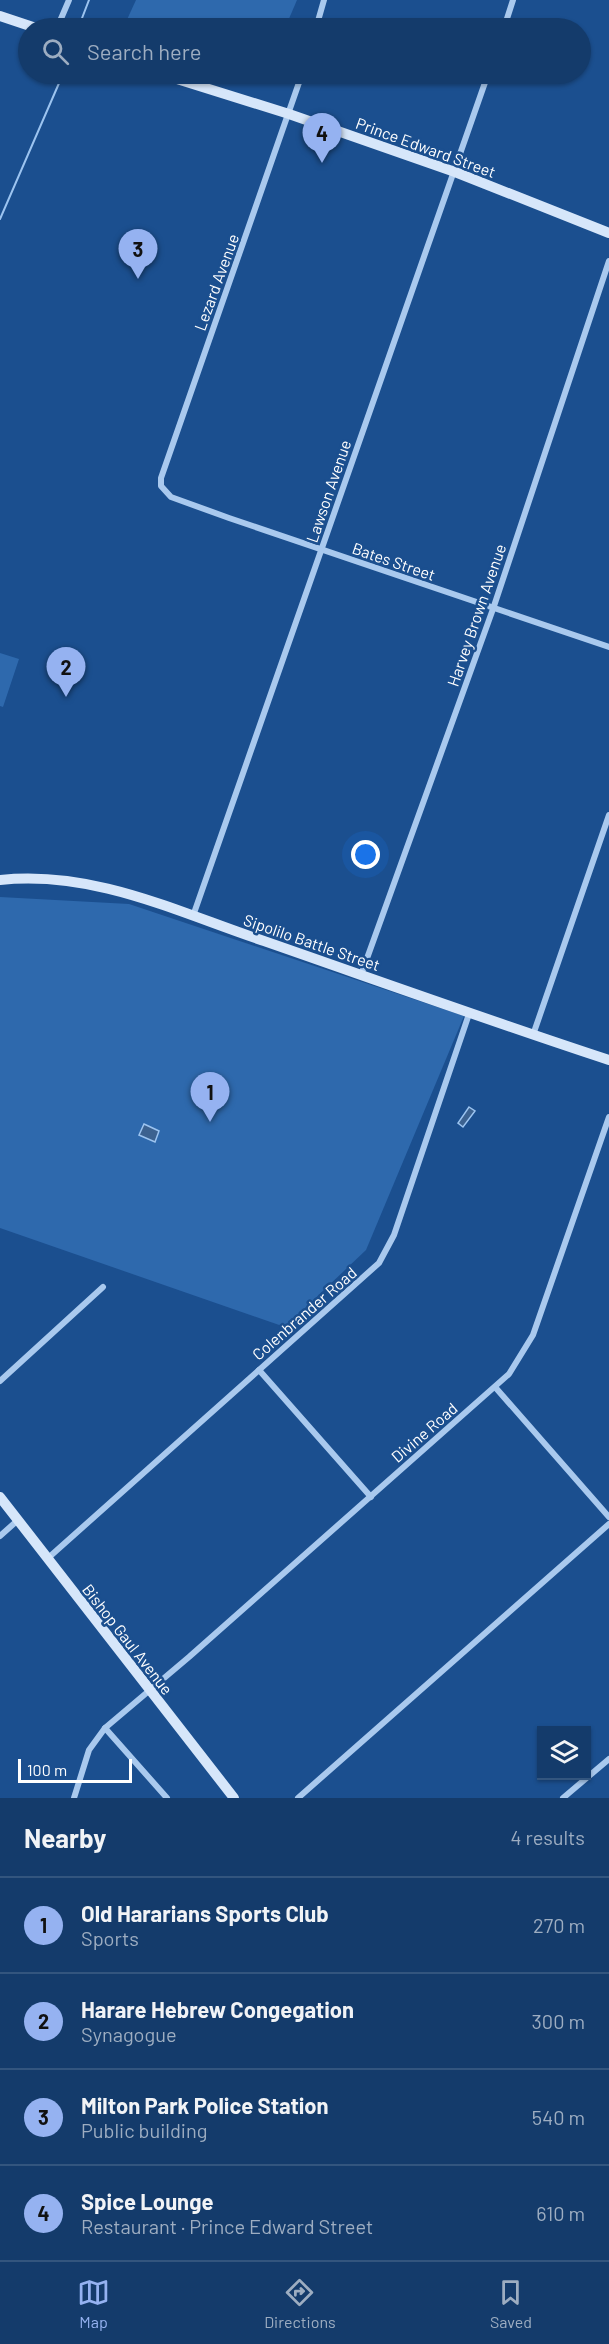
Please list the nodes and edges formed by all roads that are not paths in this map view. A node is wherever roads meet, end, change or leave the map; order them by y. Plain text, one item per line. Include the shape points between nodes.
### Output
1 (69, 0) edge
2 (324, 0) edge
3 (513, 0) edge
4 (0, 16) edge
5 (61, 18) edge
6 (319, 18) edge
7 (507, 18) edge
8 (18, 22) edge
9 (193, 84) edge
10 (299, 84) edge
11 (485, 84) edge
12 (289, 114) junction
13 (455, 172) junction
14 (609, 233) edge
15 (609, 261) edge
16 (171, 497) joint
17 (322, 550) junction
18 (493, 609) junction
19 (609, 647) edge
20 (609, 815) edge
21 (601, 838) junction
22 (609, 840) edge
23 (0, 880) edge
24 (193, 916) junction
25 (362, 975) junction
26 (469, 1014) junction
27 (533, 1035) junction
28 (609, 1060) edge
29 (609, 1117) edge
30 (103, 1287) dead end
31 (259, 1370) junction
32 (0, 1382) edge
33 (495, 1387) junction
34 (0, 1497) edge
35 (371, 1497) junction
36 (609, 1517) edge
37 (18, 1520) junction
38 (609, 1524) edge
39 (0, 1536) edge
40 (47, 1559) junction
41 (149, 1692) junction
42 (105, 1728) junction
43 (609, 1759) edge
44 (74, 1798) edge
45 (167, 1798) edge
46 (234, 1798) edge
47 (298, 1798) edge
48 (563, 1798) edge

1 - 5 street
2 - 6 street
3 - 7 street
4 - 8 main road
9 - 12 main road, Prince Edward Street
10 - 12 street, Lezard Avenue
11 - 13 street, Lawson Avenue
12 - 13 main road, Prince Edward Street
12 - 16 street, Lezard Avenue via 161,478 161,486
13 - 14 main road, Prince Edward Street
13 - 17 street, Lawson Avenue
15 - 18 street, Harvey Brown Avenue
16 - 17 street, Bates Street
17 - 18 street, Bates Street
17 - 24 street, Lawson Avenue
18 - 19 street, Bates Street
18 - 25 street, Harvey Brown Avenue
20 - 21 street
21 - 22 street
21 - 27 street
23 - 24 main road, Sipolilo Battle Street via 71,880 104,886
24 - 25 main road, Sipolilo Battle Street
25 - 26 main road, Sipolilo Battle Street
26 - 27 main road, Sipolilo Battle Street
26 - 31 street, Colenbrander Road via 388,1250 365,1278
27 - 28 main road, Sipolilo Battle Street
29 - 33 street, Divine Road via 533,1335 519,1360
30 - 32 street
31 - 35 street
31 - 40 street, Colenbrander Road
33 - 35 street, Divine Road
33 - 36 street
34 - 37 main road, Bishop Gaul Avenue
35 - 41 street, Divine Road
37 - 39 street
37 - 40 main road, Bishop Gaul Avenue
38 - 47 street
40 - 41 main road, Bishop Gaul Avenue
41 - 42 street, Divine Road
41 - 46 main road, Bishop Gaul Avenue
42 - 44 street, Divine Road via 89,1750
42 - 45 street
43 - 48 street

